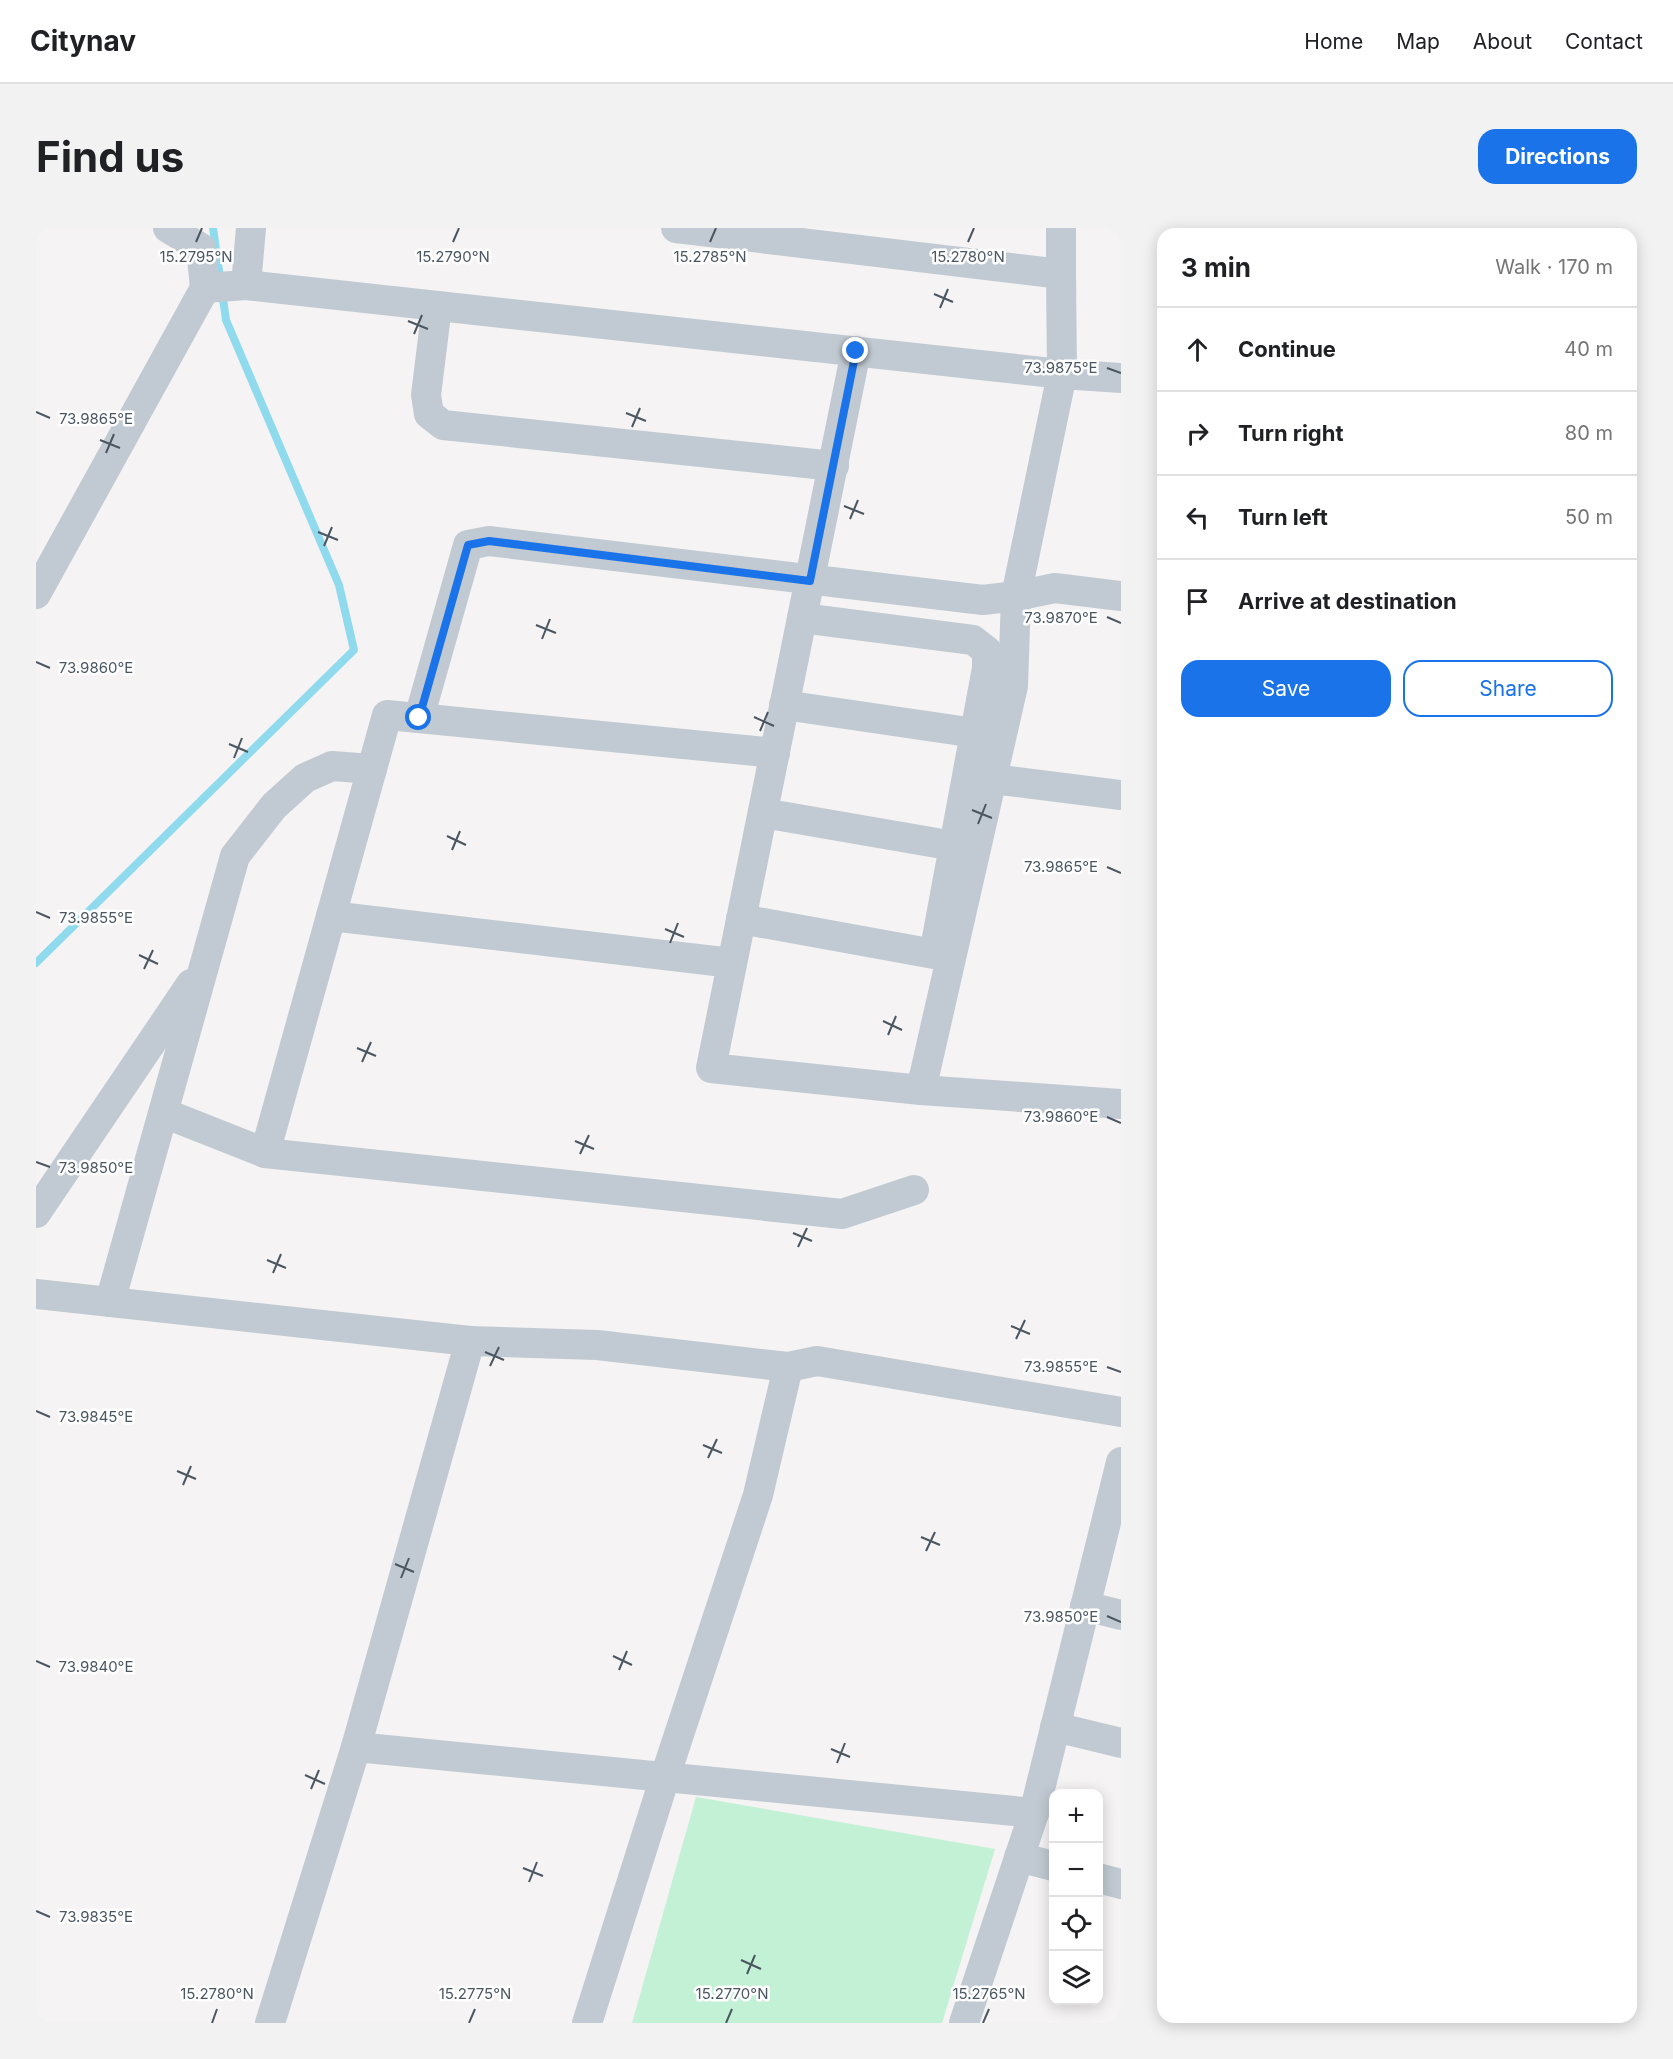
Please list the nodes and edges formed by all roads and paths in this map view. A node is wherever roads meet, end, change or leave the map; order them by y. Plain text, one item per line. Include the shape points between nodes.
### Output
1 (168, 228) edge
2 (251, 228) edge
3 (676, 228) edge
4 (1060, 228) edge
5 (1061, 274) junction
6 (246, 285) junction
7 (205, 288) junction
8 (437, 306) junction
9 (856, 351) junction
10 (1062, 374) junction
11 (1121, 378) edge
12 (834, 466) junction
13 (810, 581) junction
14 (36, 594) edge
15 (1016, 596) junction
16 (1121, 596) edge
17 (802, 618) junction
18 (784, 705) junction
19 (419, 718) junction
20 (975, 733) junction
21 (775, 753) junction
22 (372, 769) junction
23 (992, 779) junction
24 (1121, 795) edge
25 (763, 813) junction
26 (954, 846) junction
27 (331, 916) junction
28 (741, 919) junction
29 (206, 962) junction
30 (732, 963) junction
31 (921, 1090) junction
32 (1121, 1104) edge
33 (164, 1113) junction
34 (265, 1153) junction
35 (914, 1190) dead end
36 (36, 1213) edge
37 (36, 1294) edge
38 (110, 1302) junction
39 (470, 1341) junction
40 (788, 1367) junction
41 (1121, 1412) edge
42 (1121, 1462) edge
43 (1085, 1606) junction
44 (1121, 1616) edge
45 (1055, 1727) junction
46 (1121, 1743) edge
47 (356, 1747) junction
48 (665, 1777) junction
49 (1034, 1813) junction
50 (1019, 1857) junction
51 (1049, 1865) edge
52 (1103, 1879) edge
53 (1121, 1884) edge
54 (270, 2023) edge
55 (587, 2023) edge
56 (964, 2023) edge

1 - 7 street via 201,248
2 - 6 street
3 - 5 street
4 - 5 street
5 - 10 street
6 - 7 street
6 - 8 street
7 - 14 street
8 - 9 street
8 - 12 street via 426,395 429,414 443,425
9 - 10 street
9 - 12 street
10 - 11 street
10 - 15 street
12 - 13 street
13 - 15 street via 983,600
13 - 17 street
13 - 19 street via 489,541 468,545
15 - 16 street via 1055,588
15 - 23 street via 1013,686
17 - 18 street
17 - 20 street via 973,640 987,651
18 - 20 street
18 - 21 street
19 - 21 street
19 - 22 street via 387,715
20 - 26 street
21 - 25 street
22 - 27 street
22 - 29 street via 332,766 305,778 274,806 235,856
23 - 24 street
23 - 31 street
25 - 26 street
25 - 28 street
26 - 28 street via 934,954
27 - 30 street
27 - 34 street
28 - 30 street
29 - 33 street
29 - 36 street
30 - 31 street via 711,1068
31 - 32 street
33 - 34 street
33 - 38 street
34 - 35 street via 842,1214
37 - 38 street
38 - 39 street
39 - 40 street via 597,1346
39 - 47 street
40 - 41 street via 817,1361
40 - 48 street via 758,1495
42 - 43 street
43 - 44 street
43 - 45 street
45 - 46 street
45 - 49 street
47 - 48 street
47 - 54 street
48 - 49 street
48 - 55 street
49 - 50 street
50 - 51 street
50 - 56 street
52 - 53 street

